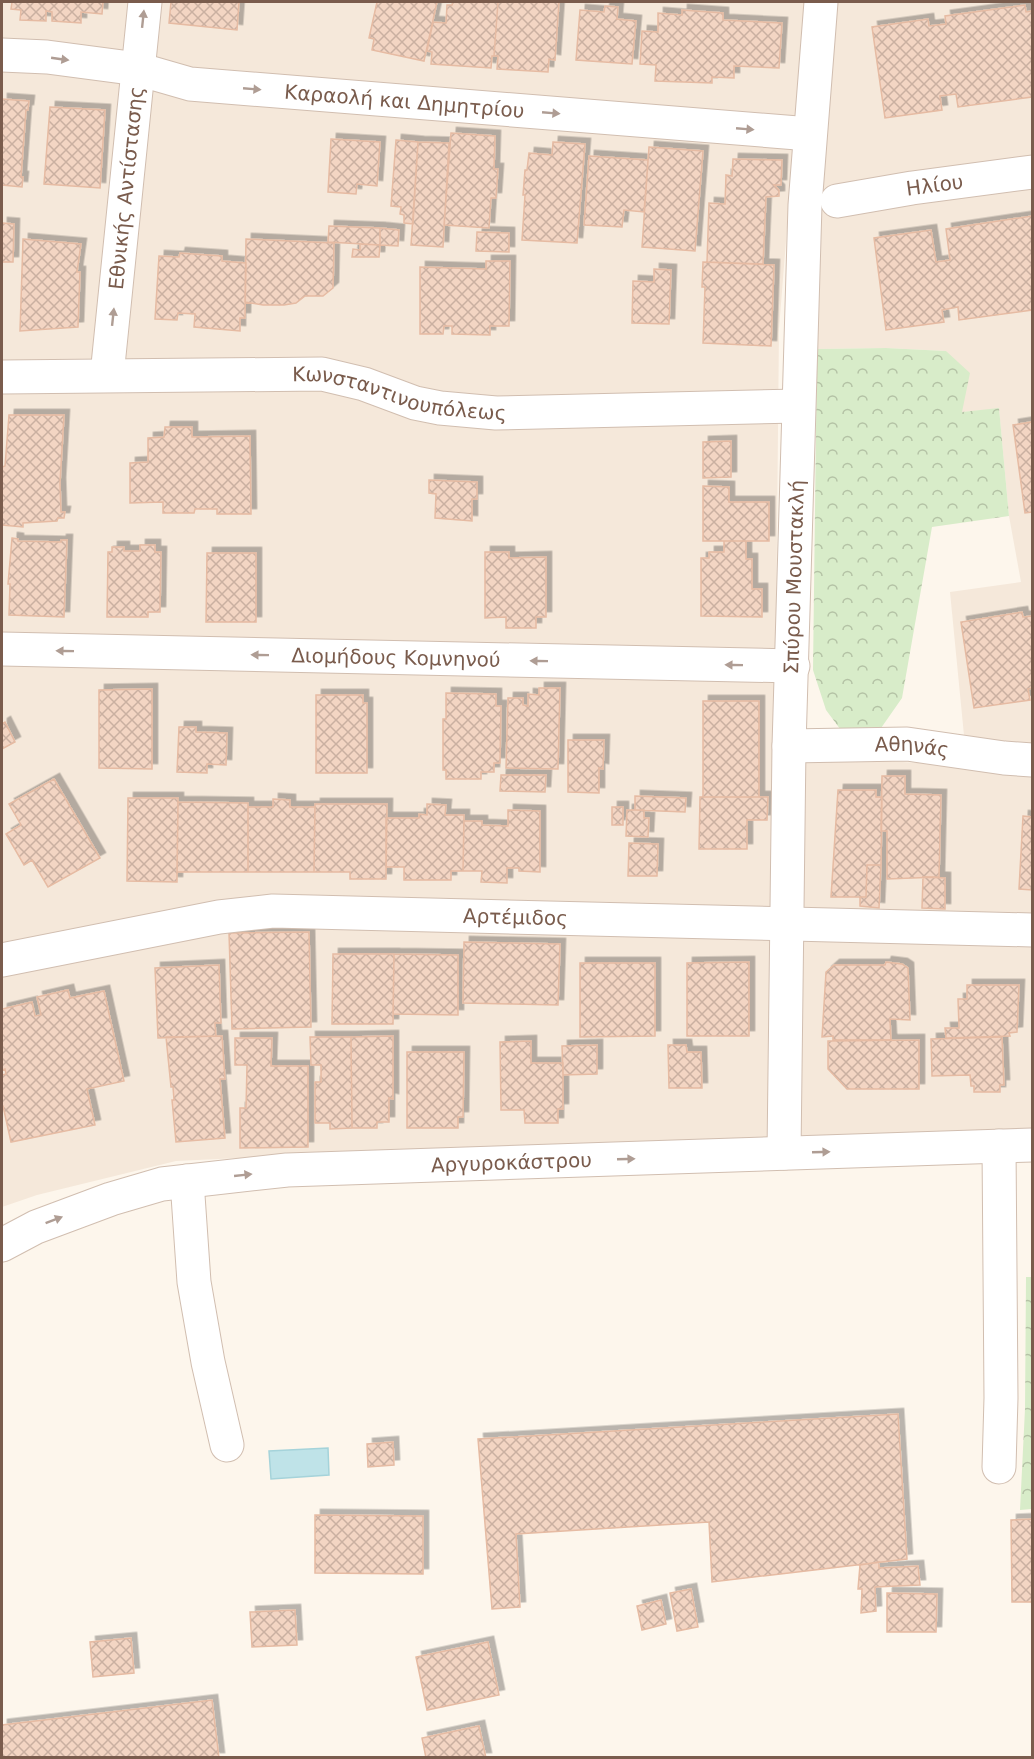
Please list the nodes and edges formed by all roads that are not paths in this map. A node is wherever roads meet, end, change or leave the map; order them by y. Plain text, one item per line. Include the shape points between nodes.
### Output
1 (145, 2) edge
2 (821, 2) edge
3 (2, 55) edge
4 (138, 69) junction
5 (810, 134) junction
6 (1032, 172) edge
7 (837, 201) dead end
8 (107, 375) junction
9 (2, 377) edge
10 (798, 406) junction
11 (2, 649) edge
12 (793, 666) junction
13 (789, 746) junction
14 (1032, 760) edge
15 (787, 924) junction
16 (1032, 930) edge
17 (2, 960) edge
18 (1032, 1145) edge
19 (999, 1146) junction
20 (784, 1153) junction
21 (187, 1181) junction
22 (2, 1245) edge
23 (227, 1445) dead end
24 (999, 1467) dead end

4 -> 1 street, Εθνικής Αντίστασης
2 - 5 street, Σπύρου Μουστακλή
3 -> 4 street, Καραολή και Δημητρίου
4 -> 5 street, Καραολή και Δημητρίου via 190,84
8 -> 4 street, Εθνικής Αντίστασης
5 - 10 street, Σπύρου Μουστακλή
6 - 7 street, Ηλίου
8 - 9 street, Κωνσταντινουπόλεως
8 - 10 street, Κωνσταντινουπόλεως via 322,374 415,403 496,413
10 - 12 street, Σπύρου Μουστακλή
12 -> 11 street, Διομήδους Κομνηνού
12 - 13 street, Σπύρου Μουστακλή
13 - 14 street, Αθηνάς via 907,744
13 - 15 street, Σπύρου Μουστακλή
15 - 16 street, Αρτέμιδος
15 - 17 street, Αρτέμιδος via 273,911 219,917
15 - 20 street, Σπύρου Μουστακλή
18 - 19 street, Αργυροκάστρου
20 -> 19 street, Αργυροκάστρου
19 - 24 street
21 -> 20 street, Αργυροκάστρου via 287,1170
22 -> 21 street, Αργυροκάστρου via 36,1227 111,1199
21 - 23 street via 194,1282

